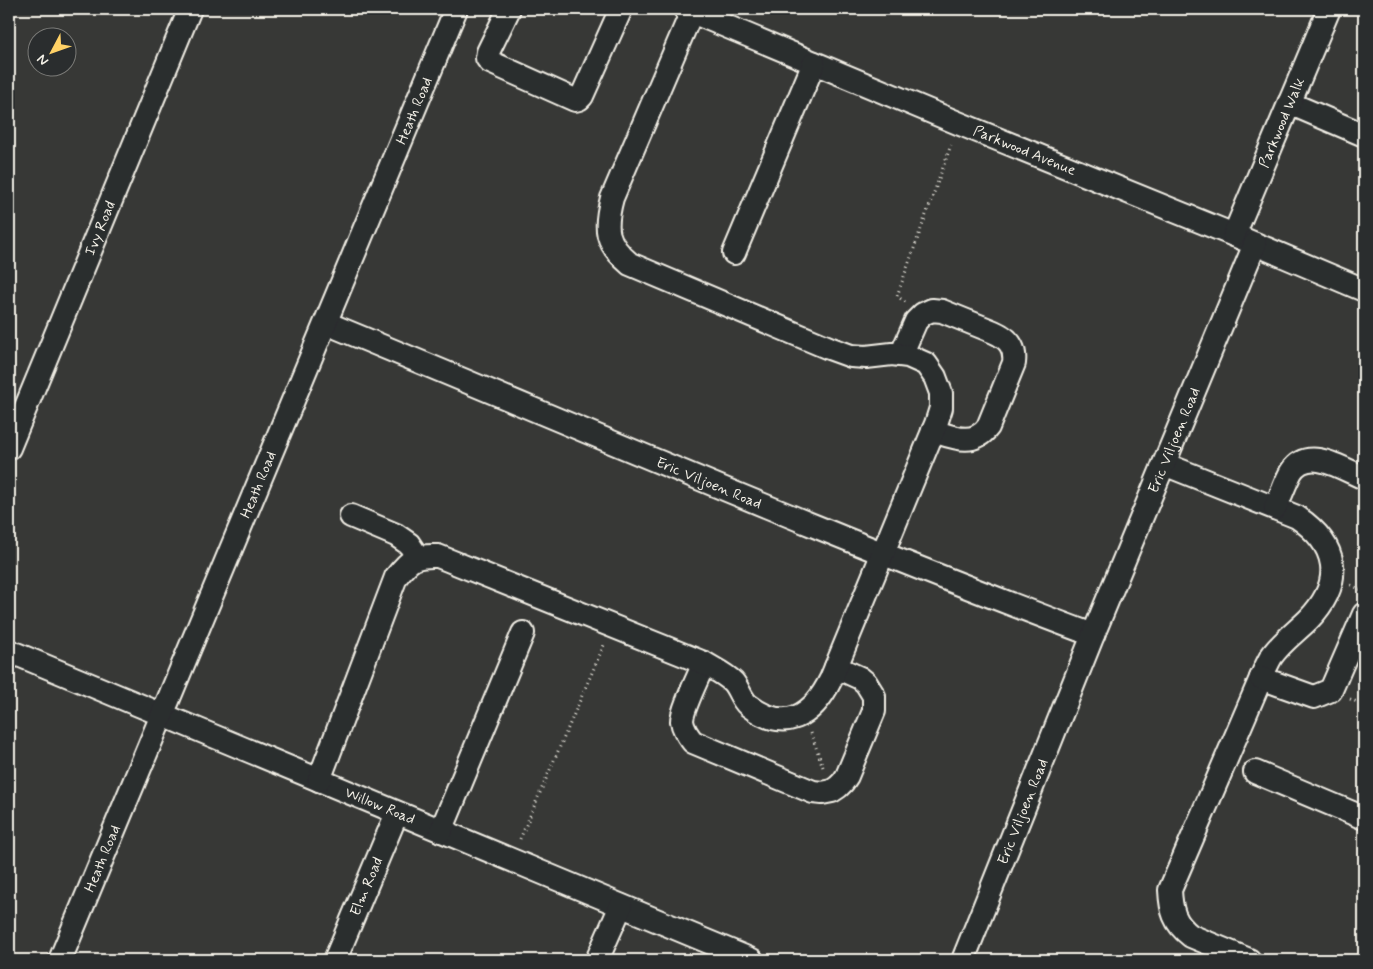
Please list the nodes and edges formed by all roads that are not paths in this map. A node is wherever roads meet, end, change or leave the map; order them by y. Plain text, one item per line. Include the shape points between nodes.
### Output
1 (190, 9) edge
2 (456, 9) edge
3 (509, 9) edge
4 (621, 9) edge
5 (1330, 9) edge
6 (690, 10) edge
7 (814, 62) junction
8 (1289, 103) junction
9 (1364, 135) edge
10 (1234, 235) junction
11 (1255, 244) junction
12 (734, 253) dead end
13 (1364, 290) edge
14 (326, 324) junction
15 (901, 355) junction
16 (933, 431) junction
17 (9, 448) edge
18 (1164, 464) junction
19 (1364, 478) edge
20 (1275, 508) junction
21 (351, 516) dead end
22 (883, 554) junction
23 (417, 556) junction
24 (1364, 614) edge
25 (523, 633) dead end
26 (1093, 635) junction
27 (9, 651) edge
28 (704, 663) junction
29 (836, 667) junction
30 (1261, 678) junction
31 (161, 714) junction
32 (1254, 772) dead end
33 (319, 780) junction
34 (397, 813) junction
35 (1364, 818) edge
36 (441, 831) junction
37 (622, 906) junction
38 (60, 960) edge
39 (335, 960) edge
40 (598, 960) edge
41 (752, 960) edge
42 (964, 960) edge
43 (1249, 960) edge

1 - 17 street, Ivy Road
2 - 14 street, Heath Road
3 - 4 street via 488,52 490,62 578,100
5 - 8 street, Parkwood Walk
6 - 7 street, Parkwood Avenue
6 - 15 street via 612,198 608,216 609,237 614,247 630,264 851,356
7 - 10 street, Parkwood Avenue
7 - 12 street
8 - 9 street
8 - 10 street, Parkwood Walk
10 - 11 street, Parkwood Avenue
11 - 13 street, Parkwood Avenue
11 - 18 street, Eric Viljoen Road
14 - 22 street, Eric Viljoen Road
14 - 31 street, Heath Road
15 - 16 street via 926,364 935,377 941,393 941,408
15 - 16 street via 916,321 932,310 994,332 1012,344 1014,363 983,433 966,440
16 - 22 street
18 - 20 street
18 - 26 street, Eric Viljoen Road
19 - 20 street via 1320,459 1304,460 1292,471
20 - 30 street via 1296,516 1321,538 1328,550 1333,576 1328,591 1310,618 1270,658
21 - 23 street via 396,536 409,544
22 - 26 street, Eric Viljoen Road
22 - 29 street
23 - 28 street via 438,556
23 - 33 street via 396,577
24 - 30 street via 1331,690 1314,697
25 - 36 street
26 - 42 street, Eric Viljoen Road
27 - 31 street, Willow Road
28 - 29 street via 733,683 746,704 772,719 789,719 814,706 825,692
28 - 29 street via 683,715 683,727 693,742 822,793 838,787 847,776 874,711 874,696 866,683
30 - 43 street via 1170,890 1174,916 1190,936
31 - 33 street, Willow Road
31 - 38 street, Heath Road
32 - 35 street
33 - 34 street, Willow Road
34 - 36 street, Willow Road
34 - 39 street, Elm Road
36 - 37 street, Willow Road
37 - 40 street
37 - 41 street, Willow Road

